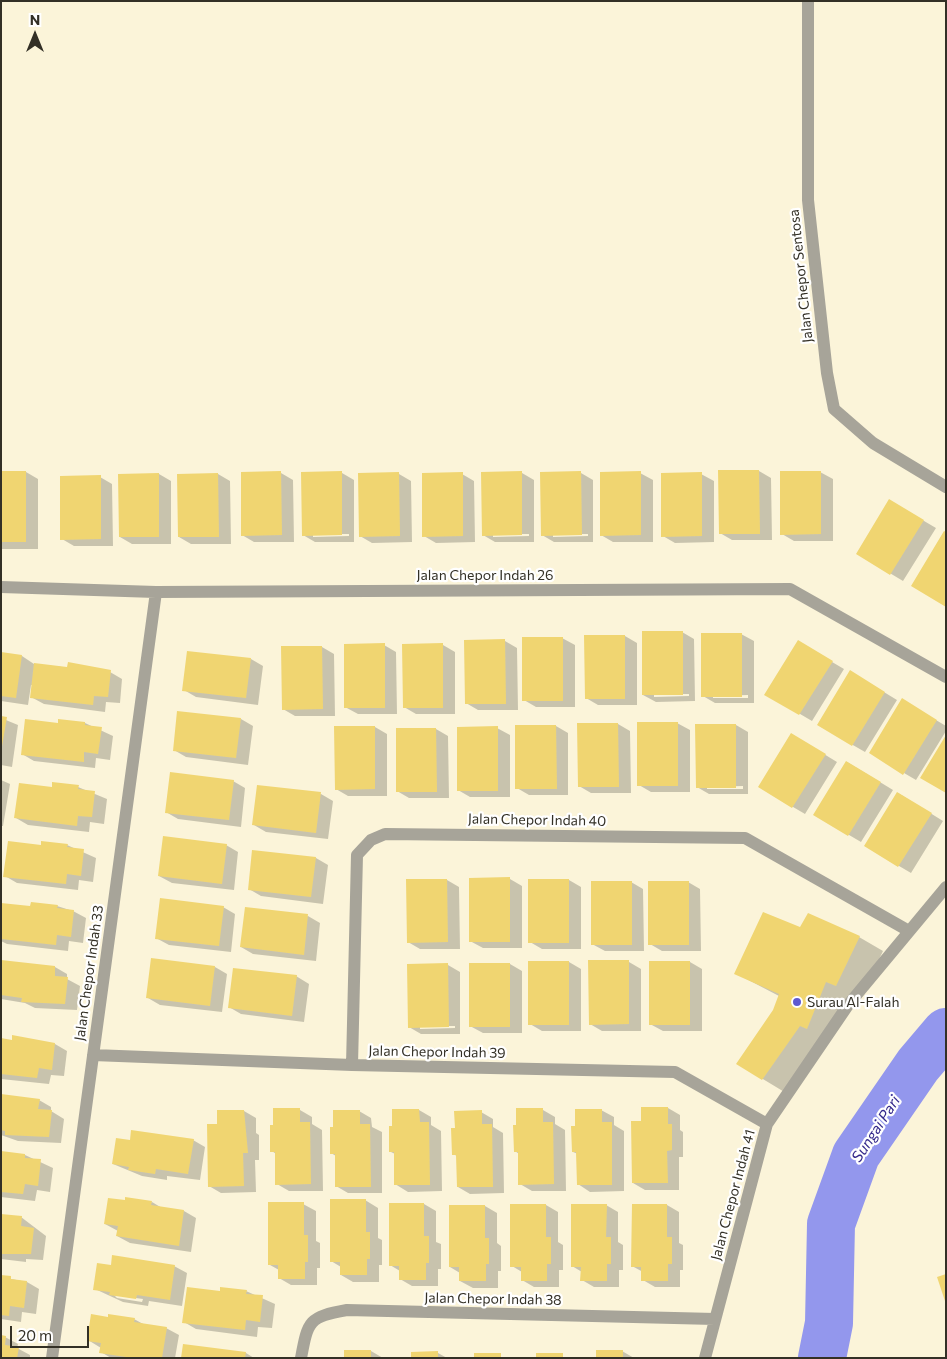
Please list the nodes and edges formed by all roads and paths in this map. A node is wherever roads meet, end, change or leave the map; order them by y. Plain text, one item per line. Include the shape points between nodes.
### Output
1 (808, 1) edge
2 (946, 487) edge
3 (1, 588) edge
4 (156, 592) junction
5 (946, 677) edge
6 (946, 887) edge
7 (909, 931) junction
8 (93, 1055) junction
9 (352, 1065) junction
10 (767, 1124) junction
11 (715, 1320) junction
12 (52, 1358) edge
13 (301, 1358) edge
14 (705, 1358) edge

1 - 2 street, Jalan Chepor Sentosa via 808,200 827,374 834,409 872,443
3 - 4 street, Jalan Chepor Indah 26
4 - 5 street, Jalan Chepor Indah 26 via 790,589
4 - 8 street, Jalan Chepor Indah 33
6 - 7 street, Jalan Chepor Indah 41
7 - 9 street, Jalan Chepor Indah 40 via 745,838 384,834 370,840 357,855
7 - 10 street, Jalan Chepor Indah 41 via 848,1005
8 - 9 street, Jalan Chepor Indah 39
8 - 12 street, Jalan Chepor Indah 33
9 - 10 street, Jalan Chepor Indah 39 via 676,1072
10 - 11 street, Jalan Chepor Indah 41
11 - 13 street, Jalan Chepor Indah 38 via 347,1310 313,1320 306,1333
11 - 14 street, Jalan Chepor Indah 41

